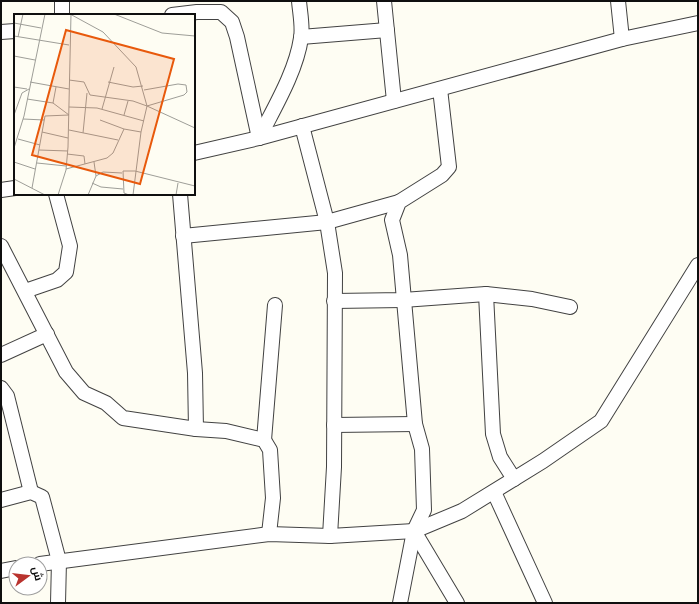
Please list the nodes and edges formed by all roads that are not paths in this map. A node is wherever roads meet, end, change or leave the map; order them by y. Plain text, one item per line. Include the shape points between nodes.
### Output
1 (62, 1) edge
2 (299, 1) edge
3 (384, 1) edge
4 (618, 1) edge
5 (197, 7) edge
6 (62, 14) edge
7 (175, 14) edge
8 (698, 23) edge
9 (387, 30) junction
10 (14, 31) edge
11 (1, 32) edge
12 (301, 37) junction
13 (622, 39) junction
14 (440, 89) junction
15 (394, 101) junction
16 (302, 126) junction
17 (259, 138) junction
18 (195, 153) edge
19 (14, 188) edge
20 (1, 190) edge
21 (56, 195) edge
22 (180, 195) edge
23 (399, 202) junction
24 (327, 222) junction
25 (183, 236) junction
26 (1, 246) edge
27 (698, 265) edge
28 (25, 291) junction
29 (486, 294) junction
30 (403, 300) junction
31 (334, 301) junction
32 (275, 305) dead end
33 (570, 307) dead end
34 (47, 334) junction
35 (1, 355) edge
36 (1, 388) edge
37 (415, 424) junction
38 (334, 425) junction
39 (196, 429) junction
40 (264, 440) junction
41 (514, 479) junction
42 (31, 492) junction
43 (494, 492) junction
44 (1, 500) edge
45 (414, 531) junction
46 (269, 534) junction
47 (330, 536) junction
48 (59, 561) junction
49 (48, 563) edge
50 (58, 603) edge
51 (400, 603) edge
52 (458, 603) edge
53 (545, 603) edge

1 - 6 street
2 - 12 street
3 - 9 street
4 - 13 street
5 - 7 street
5 - 17 street via 221,12 232,22
8 - 13 street
9 - 12 street
9 - 15 street
10 - 11 street
12 - 17 street via 297,56 283,91
13 - 14 street
14 - 15 street
14 - 23 street via 449,167 442,175
15 - 16 street
16 - 17 street
16 - 24 street
17 - 18 street
19 - 20 street
21 - 28 street via 70,246 66,272 57,280
22 - 25 street
23 - 24 street
23 - 30 street via 392,220 400,256
24 - 25 street
24 - 31 street via 335,273
25 - 39 street via 195,373
26 - 28 street
27 - 41 street via 601,421
28 - 34 street
29 - 30 street
29 - 33 street via 532,299
29 - 41 street via 493,434 500,457
30 - 31 street
30 - 37 street
31 - 38 street
32 - 40 street
34 - 35 street
34 - 39 street via 66,372 84,393 106,403 123,418
36 - 42 street via 7,396
37 - 38 street
37 - 45 street via 422,449 424,510
38 - 47 street
39 - 40 street via 226,431
40 - 46 street via 270,450 273,498
41 - 43 street
42 - 44 street
42 - 48 street via 42,497
43 - 45 street via 462,511
43 - 53 street
45 - 47 street
45 - 51 street
45 - 52 street
46 - 47 street
46 - 48 street
48 - 49 street
48 - 50 street

